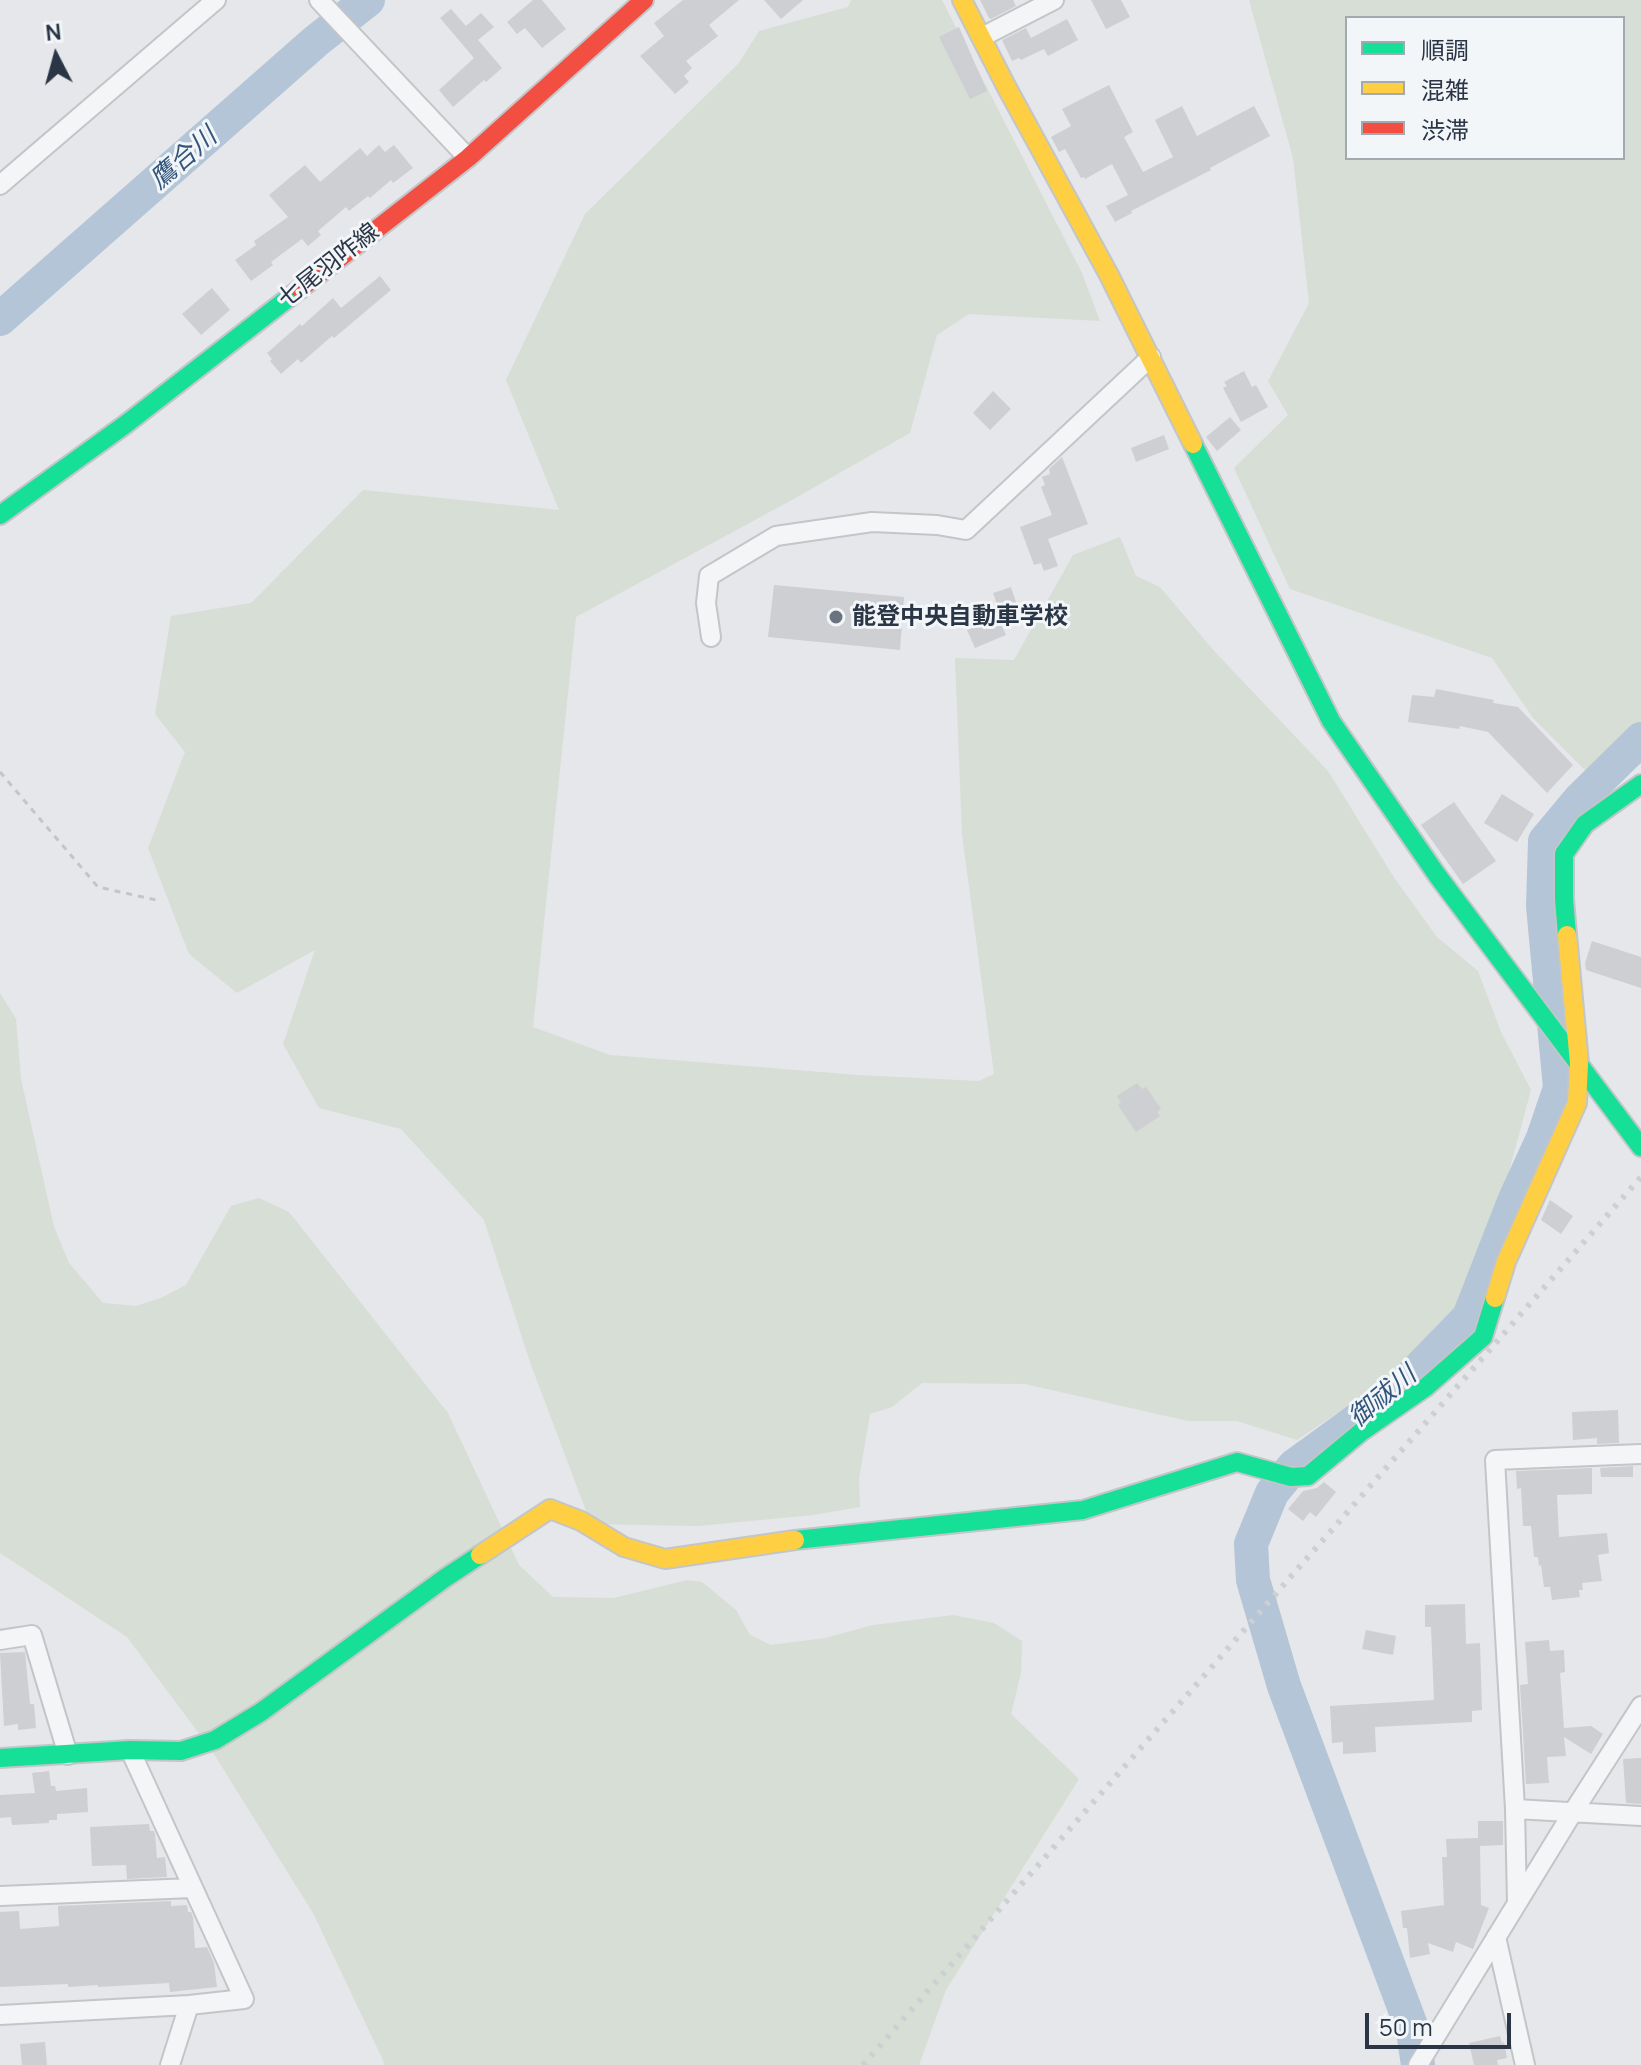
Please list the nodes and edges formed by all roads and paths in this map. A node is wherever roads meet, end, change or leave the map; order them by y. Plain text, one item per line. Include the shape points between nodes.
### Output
1 (216, 0) edge
2 (319, 0) edge
3 (644, 0) edge
4 (962, 0) edge
5 (1054, 0) edge
6 (982, 37) junction
7 (468, 158) junction
8 (0, 185) edge
9 (1151, 357) junction
10 (0, 515) edge
11 (711, 637) dead end
12 (0, 772) edge
13 (1641, 784) edge
14 (156, 900) dead end
15 (1579, 1063) junction
16 (1641, 1147) edge
17 (1641, 1454) edge
18 (0, 1640) edge
19 (1641, 1706) edge
20 (130, 1750) junction
21 (68, 1755) junction
22 (0, 1758) edge
23 (1515, 1809) junction
24 (1573, 1812) junction
25 (1641, 1816) edge
26 (192, 1888) junction
27 (0, 1896) edge
28 (1517, 1904) junction
29 (1496, 1937) junction
30 (189, 2005) junction
31 (0, 2015) edge
32 (170, 2065) edge
33 (1418, 2065) edge
34 (1525, 2065) edge

1 - 8 street
2 - 7 street
3 - 7 street, 七尾羽咋線
4 - 6 street
5 - 6 street
6 - 9 street
7 - 10 street, 七尾羽咋線 via 126,424
9 - 11 street via 966,530 872,522 776,536 709,576
9 - 15 street via 1331,721 1437,875
12 - 14 path via 98,887
13 - 15 street via 1585,824 1564,854
15 - 16 street
15 - 20 street via 1577,1103 1506,1262 1483,1337 1308,1476 1284,1476 1237,1462 1083,1510 665,1559 624,1547 550,1509 215,1740 181,1751
17 - 23 street via 1495,1460
18 - 21 street via 32,1635
19 - 24 street
20 - 21 street
20 - 26 street
21 - 22 street
23 - 24 street
23 - 28 street
24 - 25 street
24 - 28 street
26 - 27 street
26 - 30 street via 244,1999
28 - 29 street
29 - 33 street
29 - 34 street
30 - 31 street
30 - 32 street

